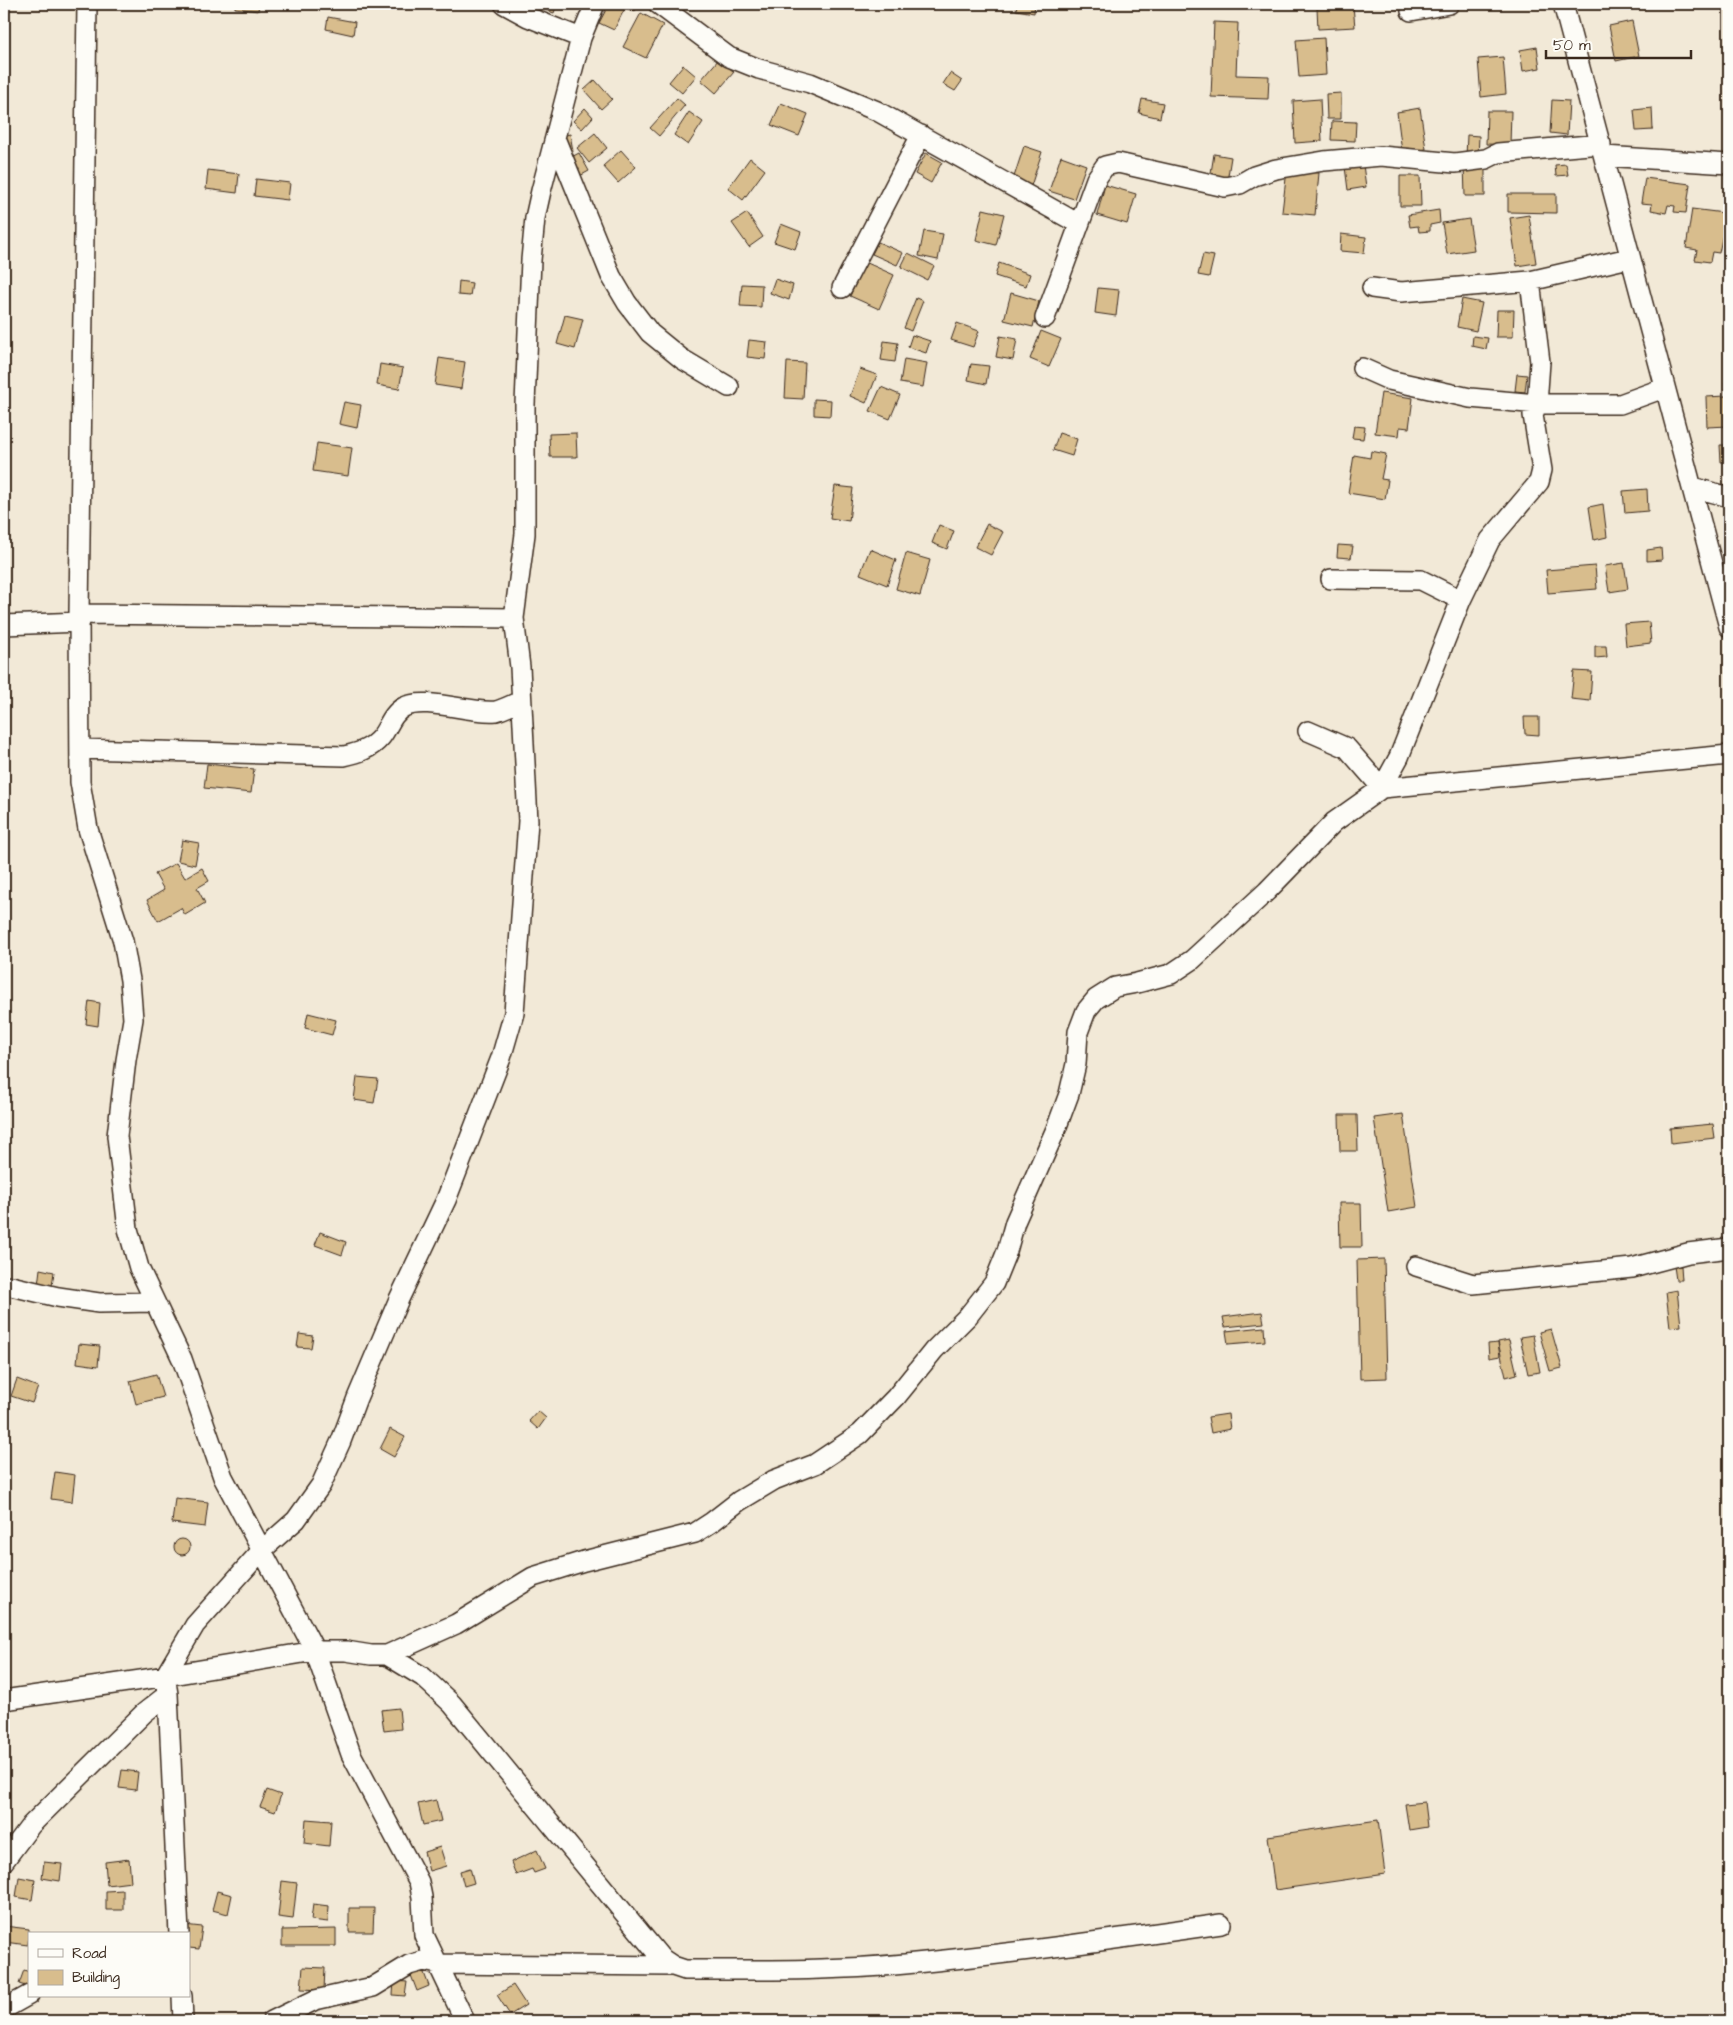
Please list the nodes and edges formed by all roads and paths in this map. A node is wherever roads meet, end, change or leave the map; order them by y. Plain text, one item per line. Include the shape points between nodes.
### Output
1 (87, 4) edge
2 (504, 4) edge
3 (595, 4) edge
4 (658, 4) edge
5 (1450, 4) edge
6 (1563, 4) edge
7 (1411, 11) dead end
8 (581, 38) junction
9 (921, 135) junction
10 (555, 138) junction
11 (1602, 150) junction
12 (1729, 164) edge
13 (1079, 224) junction
14 (1630, 258) junction
15 (1530, 281) junction
16 (842, 288) dead end
17 (1372, 288) dead end
18 (1045, 318) dead end
19 (1362, 368) dead end
20 (729, 387) dead end
21 (1664, 388) junction
22 (1536, 404) junction
23 (1692, 487) junction
24 (1729, 497) edge
25 (1331, 579) dead end
26 (1461, 600) junction
27 (79, 618) junction
28 (514, 618) junction
29 (4, 625) edge
30 (1729, 627) edge
31 (521, 701) junction
32 (1308, 731) dead end
33 (80, 749) junction
34 (1729, 755) edge
35 (1382, 788) junction
36 (1729, 1248) edge
37 (1416, 1266) dead end
38 (11, 1286) dead end
39 (154, 1302) junction
40 (262, 1550) junction
41 (315, 1651) junction
42 (387, 1655) junction
43 (166, 1685) junction
44 (4, 1700) edge
45 (4, 1861) edge
46 (1221, 1924) dead end
47 (179, 1932) edge
48 (438, 1964) junction
49 (673, 1966) junction
50 (28, 1996) edge
51 (182, 1998) edge
52 (4, 2009) edge
53 (183, 2021) edge
54 (272, 2021) edge
55 (465, 2021) edge

1 - 27 street
2 - 8 street
3 - 8 street
4 - 9 street via 729,57 877,111
5 - 7 street
6 - 11 street
8 - 10 street
9 - 13 street
9 - 16 street
10 - 20 street via 611,276 627,303 650,333 682,359
10 - 28 street via 535,218 531,260 525,404 525,534
11 - 12 street
11 - 13 street via 1498,153 1486,159 1455,163 1381,156 1324,161 1276,169 1225,187 1118,162 1105,166 1096,179
11 - 14 street
13 - 18 street
14 - 15 street
14 - 21 street
15 - 17 street via 1401,292
15 - 22 street via 1540,362
19 - 22 street via 1389,380 1470,398
21 - 22 street via 1620,404
21 - 23 street
22 - 26 street via 1533,415 1542,470 1539,482 1490,540
23 - 24 street
23 - 30 street
25 - 26 street via 1420,580
26 - 35 street via 1399,757
27 - 28 street
27 - 29 street
27 - 33 street
28 - 31 street
31 - 33 street via 497,711 421,703 404,707 393,715 381,738 364,751 344,756
31 - 40 street via 528,821 514,1013 501,1058 446,1200 399,1299 321,1485 296,1520
32 - 35 street via 1347,748
33 - 39 street via 80,782 88,829 122,941 130,980 133,1019 117,1136 128,1229 139,1268
34 - 35 street
35 - 42 street via 1334,822 1267,891 1192,960 1171,974 1115,987 1096,999 1086,1011 1078,1032 1076,1064 1069,1094 1015,1222 994,1283 860,1434 815,1464 774,1480 695,1533 533,1577 456,1624
36 - 37 street via 1688,1253 1632,1268 1473,1284
38 - 39 street via 99,1303
39 - 40 street via 182,1358 223,1477
40 - 41 street
40 - 43 street via 195,1626
41 - 42 street
41 - 43 street
41 - 48 street via 351,1754 419,1882 424,1935
42 - 49 street via 423,1677 452,1704 661,1958
43 - 44 street
43 - 45 street via 144,1713 38,1819
43 - 47 street
46 - 49 street via 903,1964 784,1970 685,1970
48 - 49 street
48 - 54 street via 422,1961 409,1965 373,1987 315,2000
48 - 55 street
50 - 52 street
51 - 53 street

